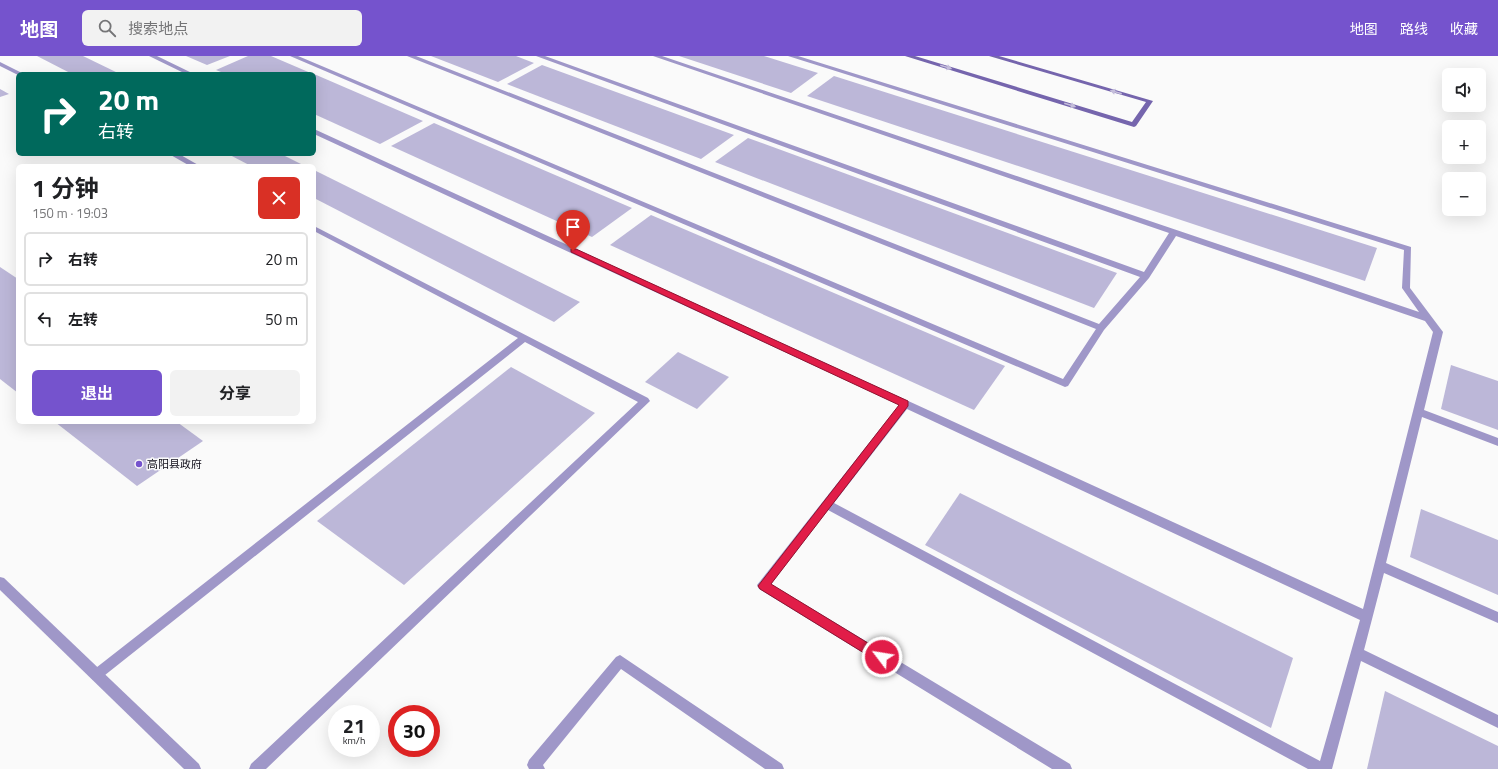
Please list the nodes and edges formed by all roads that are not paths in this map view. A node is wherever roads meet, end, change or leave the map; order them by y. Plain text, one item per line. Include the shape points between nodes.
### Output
1 (152, 56) edge
2 (293, 56) edge
3 (410, 56) edge
4 (539, 56) edge
5 (656, 56) edge
6 (791, 56) edge
7 (908, 56) edge
8 (992, 56) edge
9 (0, 64) edge
10 (16, 72) edge
11 (187, 72) edge
12 (316, 132) edge
13 (177, 156) edge
14 (192, 164) edge
15 (316, 229) edge
16 (1174, 232) junction
17 (1146, 276) junction
18 (1426, 318) junction
19 (1101, 328) junction
20 (524, 338) junction
21 (905, 404) junction
22 (1418, 412) junction
23 (1498, 442) edge
24 (826, 504) junction
25 (1380, 566) junction
26 (0, 582) edge
27 (1367, 617) junction
28 (1498, 618) edge
29 (1358, 654) junction
30 (96, 675) junction
31 (1498, 722) edge
32 (194, 769) edge
33 (256, 769) edge
34 (538, 769) edge
35 (777, 769) edge
36 (1065, 769) edge
37 (1322, 769) edge
38 (1325, 769) edge

1 - 11 street
2 - 19 street via 1065,384
3 - 19 street
4 - 17 street
5 - 16 street
6 - 18 street via 1408,250 1406,288
7 -> 8 street via 1134,125 1150,101
9 - 10 street
12 - 21 street
13 - 14 street
15 - 20 street
16 - 17 street
16 - 18 street
17 - 19 street
18 - 22 street via 1438,332
20 - 30 street
20 - 33 street via 645,401
21 - 24 street
21 - 27 street
22 - 23 street
22 - 25 street
24 - 36 street via 763,586
24 - 37 street
25 - 27 street
25 - 28 street
26 - 30 street
27 - 29 street
29 - 31 street
29 - 38 street
30 - 32 street
34 - 35 street via 534,765 620,661

